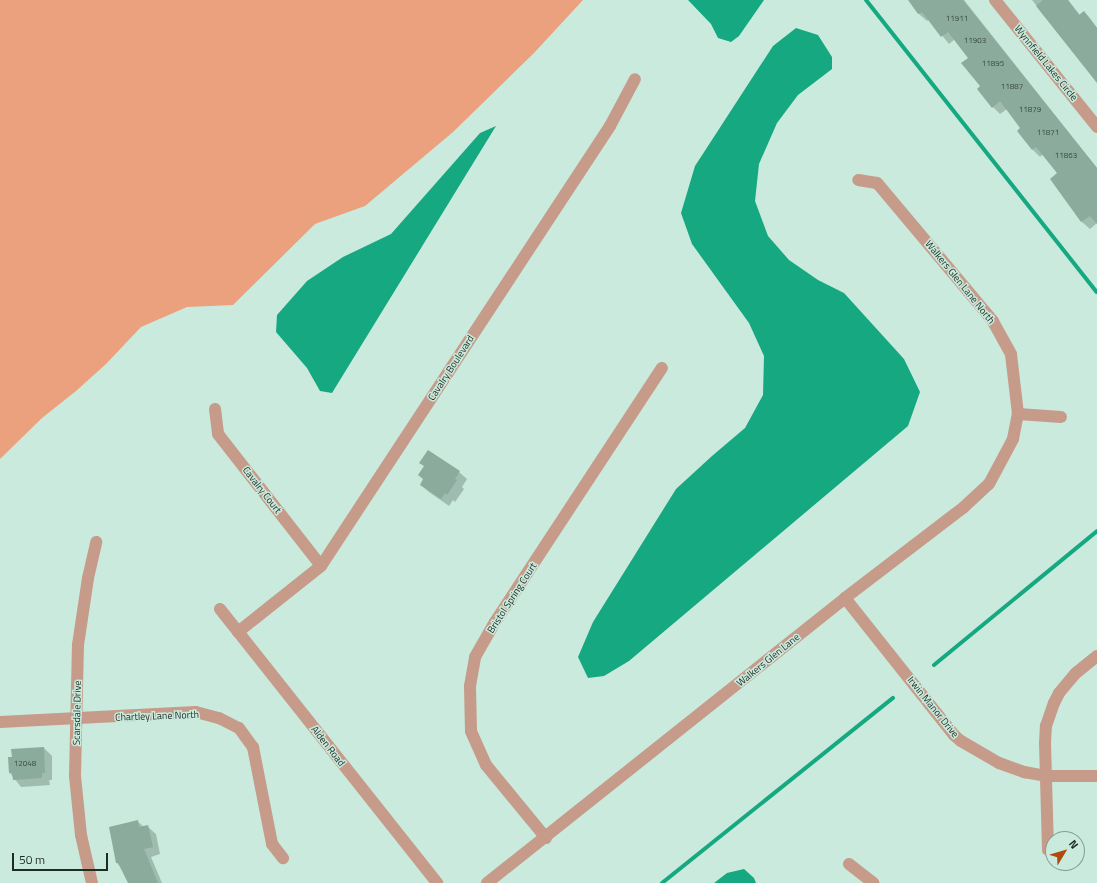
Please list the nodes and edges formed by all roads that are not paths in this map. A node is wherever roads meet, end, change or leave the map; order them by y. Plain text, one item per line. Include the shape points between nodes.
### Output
1 (995, 0) edge
2 (635, 79) dead end
3 (1097, 127) edge
4 (858, 180) dead end
5 (662, 368) dead end
6 (215, 409) dead end
7 (1018, 414) junction
8 (1061, 417) dead end
9 (96, 542) dead end
10 (321, 566) junction
11 (845, 598) junction
12 (220, 609) dead end
13 (238, 632) junction
14 (1097, 656) edge
15 (77, 720) junction
16 (0, 722) edge
17 (1046, 776) junction
18 (1097, 776) edge
19 (1047, 831) edge
20 (546, 838) junction
21 (283, 858) dead end
22 (850, 864) dead end
23 (92, 883) edge
24 (437, 883) edge
25 (487, 883) edge
26 (873, 883) edge

1 - 3 street, Wynnfield Lakes Circle
2 - 10 street, Cavalry Boulevard via 610,126
4 - 7 street, Walkers Glen Lane North via 877,183 993,320 1012,354
5 - 20 street, Bristol Spring Court via 495,622 475,657 470,686 471,731 486,765
6 - 10 street, Cavalry Court via 218,434
7 - 8 street
7 - 11 street, Walkers Glen Lane via 1013,439 989,484 964,507
9 - 15 street, Scarsdale Drive via 78,645
10 - 13 street, Cavalry Boulevard
11 - 17 street, Irwin Manor Drive via 954,735 999,763 1024,772
11 - 20 street, Walkers Glen Lane
12 - 13 street, Alden Road
13 - 24 street, Alden Road
14 - 17 street via 1076,674 1059,693 1054,703 1046,726
15 - 16 street, Chartley Lane North
15 - 21 street, Chartley Lane North via 196,712 219,718 239,728 253,747 272,844
15 - 23 street, Scarsdale Drive via 75,776 80,835
17 - 18 street, Irwin Manor Drive
17 - 19 street
20 - 25 street, Walkers Glen Lane
22 - 26 street

